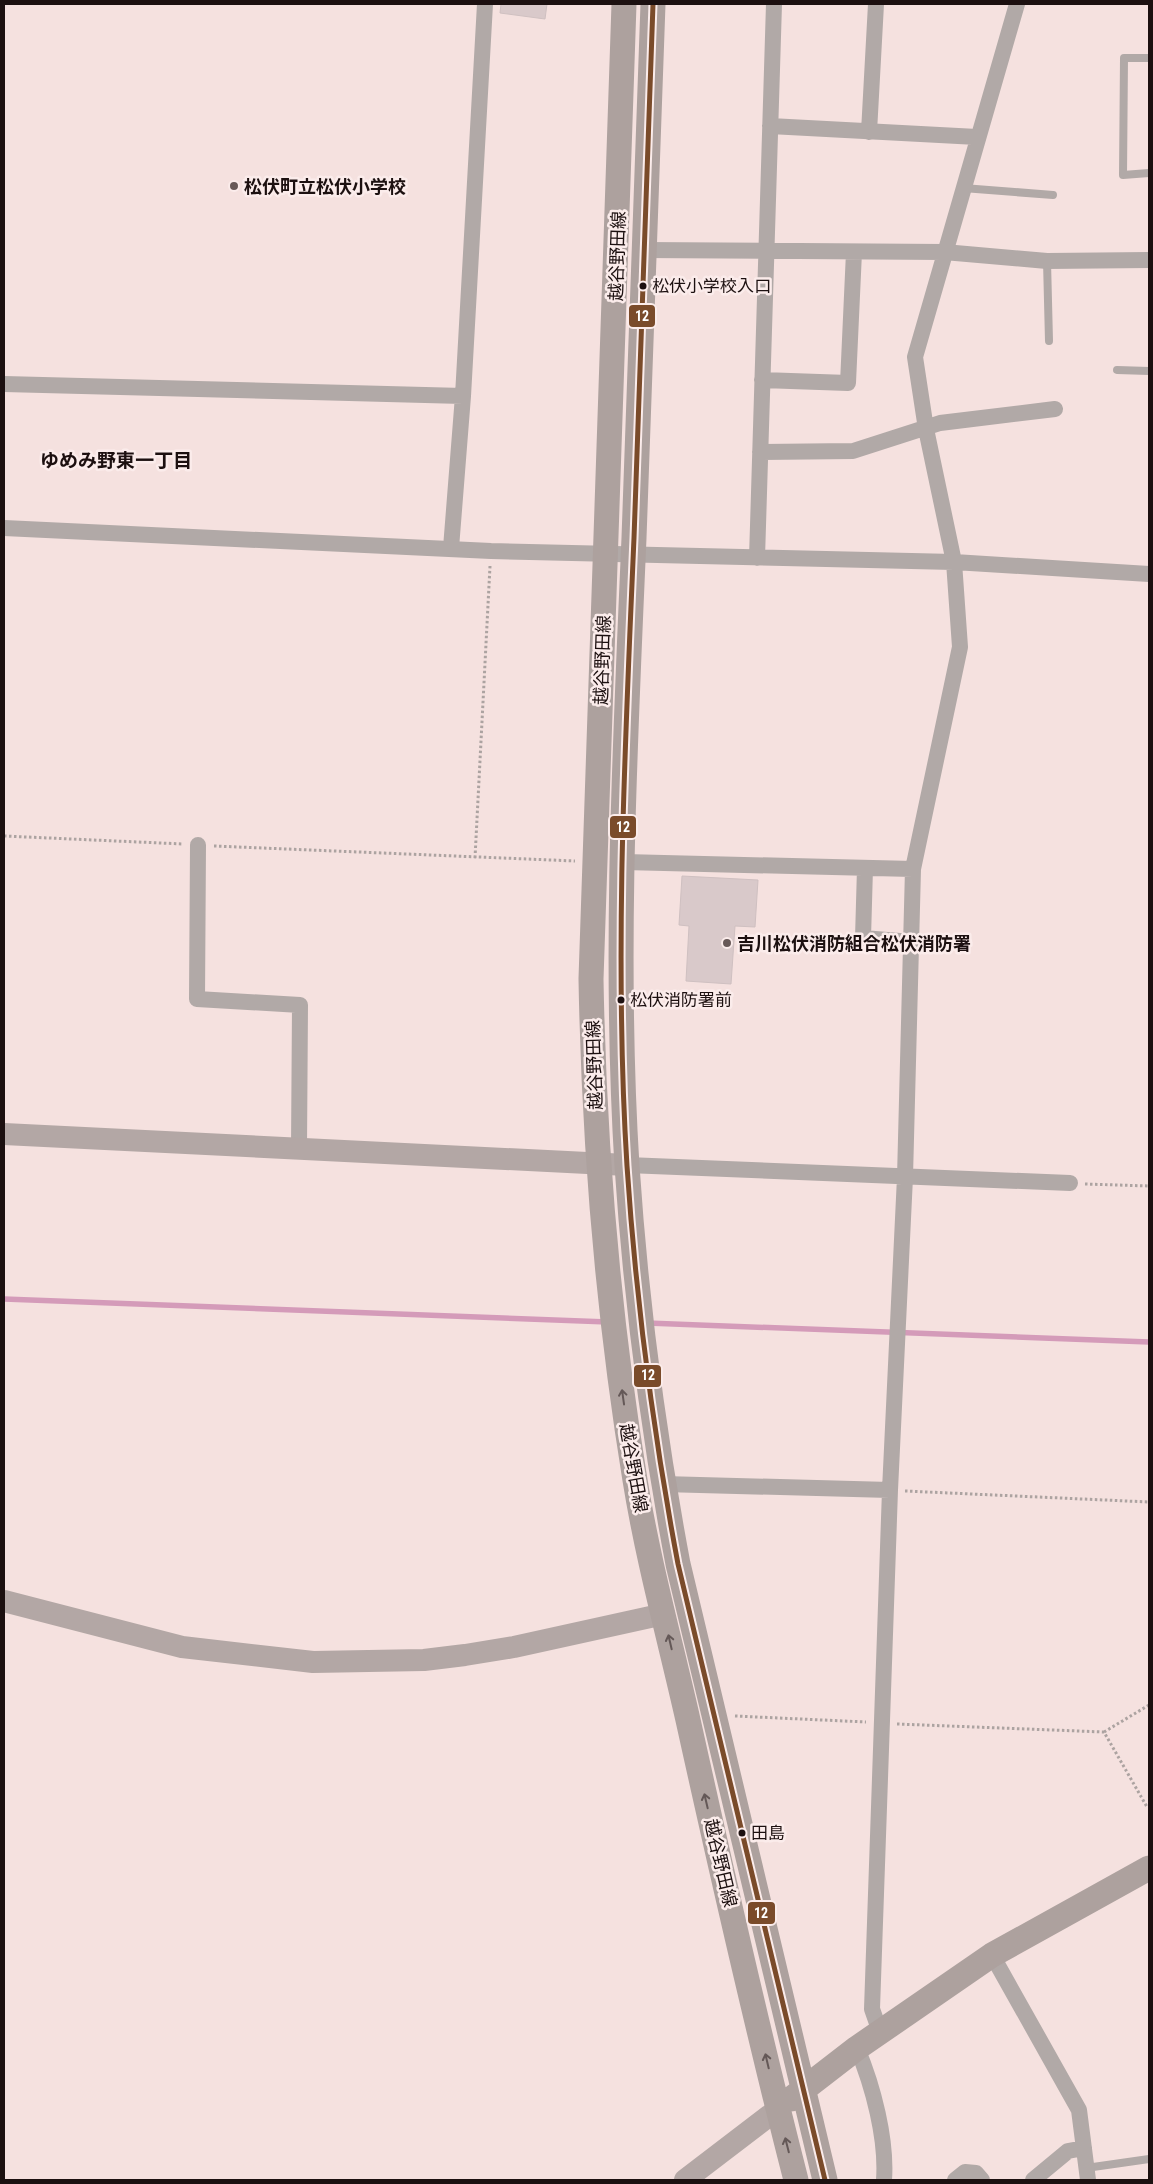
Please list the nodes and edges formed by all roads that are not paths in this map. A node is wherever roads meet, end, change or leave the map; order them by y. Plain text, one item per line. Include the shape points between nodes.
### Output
1 (484, 4) edge
2 (624, 4) edge
3 (653, 4) edge
4 (774, 4) edge
5 (876, 4) edge
6 (1017, 4) edge
7 (1149, 58) edge
8 (770, 126) junction
9 (869, 132) junction
10 (977, 137) junction
11 (1149, 173) edge
12 (962, 188) junction
13 (1053, 195) dead end
14 (643, 250) junction
15 (766, 251) junction
16 (854, 252) junction
17 (944, 252) junction
18 (1149, 260) edge
19 (1047, 261) junction
20 (1049, 341) dead end
21 (1117, 370) dead end
22 (1149, 371) edge
23 (762, 380) junction
24 (4, 384) edge
25 (463, 396) junction
26 (1055, 409) dead end
27 (926, 429) junction
28 (760, 452) junction
29 (4, 528) edge
30 (451, 548) junction
31 (606, 554) junction
32 (633, 555) junction
33 (756, 558) junction
34 (954, 562) junction
35 (1149, 574) edge
36 (198, 845) road end
37 (624, 862) junction
38 (865, 868) junction
39 (914, 869) junction
40 (912, 942) junction
41 (4, 1134) edge
42 (299, 1148) junction
43 (598, 1163) junction
44 (627, 1165) junction
45 (905, 1177) junction
46 (1070, 1183) road end
47 (663, 1484) junction
48 (890, 1490) junction
49 (4, 1601) edge
50 (664, 1614) junction
51 (1149, 1868) edge
52 (992, 1955) junction
53 (880, 2032) junction
54 (857, 2048) junction
55 (802, 2090) junction
56 (778, 2109) junction
57 (1084, 2148) junction
58 (1149, 2159) edge
59 (1087, 2174) edge
60 (685, 2180) edge
61 (796, 2180) edge
62 (825, 2180) edge
63 (884, 2180) edge
64 (954, 2180) edge
65 (982, 2180) edge
66 (1033, 2180) edge

1 - 25 street
2 - 31 main road, 越谷野田線
3 - 14 main road, 越谷野田線
4 - 8 street
5 - 9 street
6 - 10 street
7 - 11 lane via 1124,58 1124,175
8 - 9 street
8 - 15 street
9 - 10 street
10 - 12 street
12 - 13 lane
12 - 17 street
14 - 15 street
14 - 32 main road, 越谷野田線
15 - 16 street
15 - 23 street
16 - 17 street
16 - 23 street via 848,383
17 - 19 street
17 - 27 street via 915,357
18 - 19 street
19 - 20 lane
21 - 22 lane
23 - 28 street
24 - 25 street
25 - 30 street
26 - 27 street via 940,423
27 - 28 street via 853,451
27 - 34 street
28 - 33 street
29 - 30 street
30 - 31 street
31 - 32 street
31 - 43 main road, 越谷野田線 via 591,979
32 - 33 street
32 - 37 main road, 越谷野田線 via 625,701
33 - 34 street
34 - 35 street
34 - 39 street via 960,647
36 - 42 street via 197,998 300,1005
37 - 38 street
37 - 44 main road, 越谷野田線
38 - 39 street
38 - 40 street via 863,938
39 - 40 street
40 - 45 street
41 - 42 street
42 - 43 street
43 - 44 street
50 -> 43 main road, 越谷野田線 via 626,1422 610,1302
44 - 45 street
44 - 47 main road, 越谷野田線 via 639,1296
45 - 46 street
45 - 48 street
47 - 48 street
47 - 55 main road, 越谷野田線 via 695,1643
48 - 53 street via 872,2009
49 - 50 street via 182,1648 313,1662 379,1662 465,1655
56 -> 50 main road, 越谷野田線
51 - 52 main road
52 - 53 main road
52 - 57 street via 1079,2110
53 - 54 main road
54 - 55 main road
54 - 63 street via 869,2078 886,2162
55 - 56 main road
55 - 62 main road, 越谷野田線
56 - 60 street
61 -> 56 main road, 越谷野田線
57 - 59 street
57 - 66 street via 1068,2150
58 - 59 lane
64 - 65 street via 965,2172 976,2173

